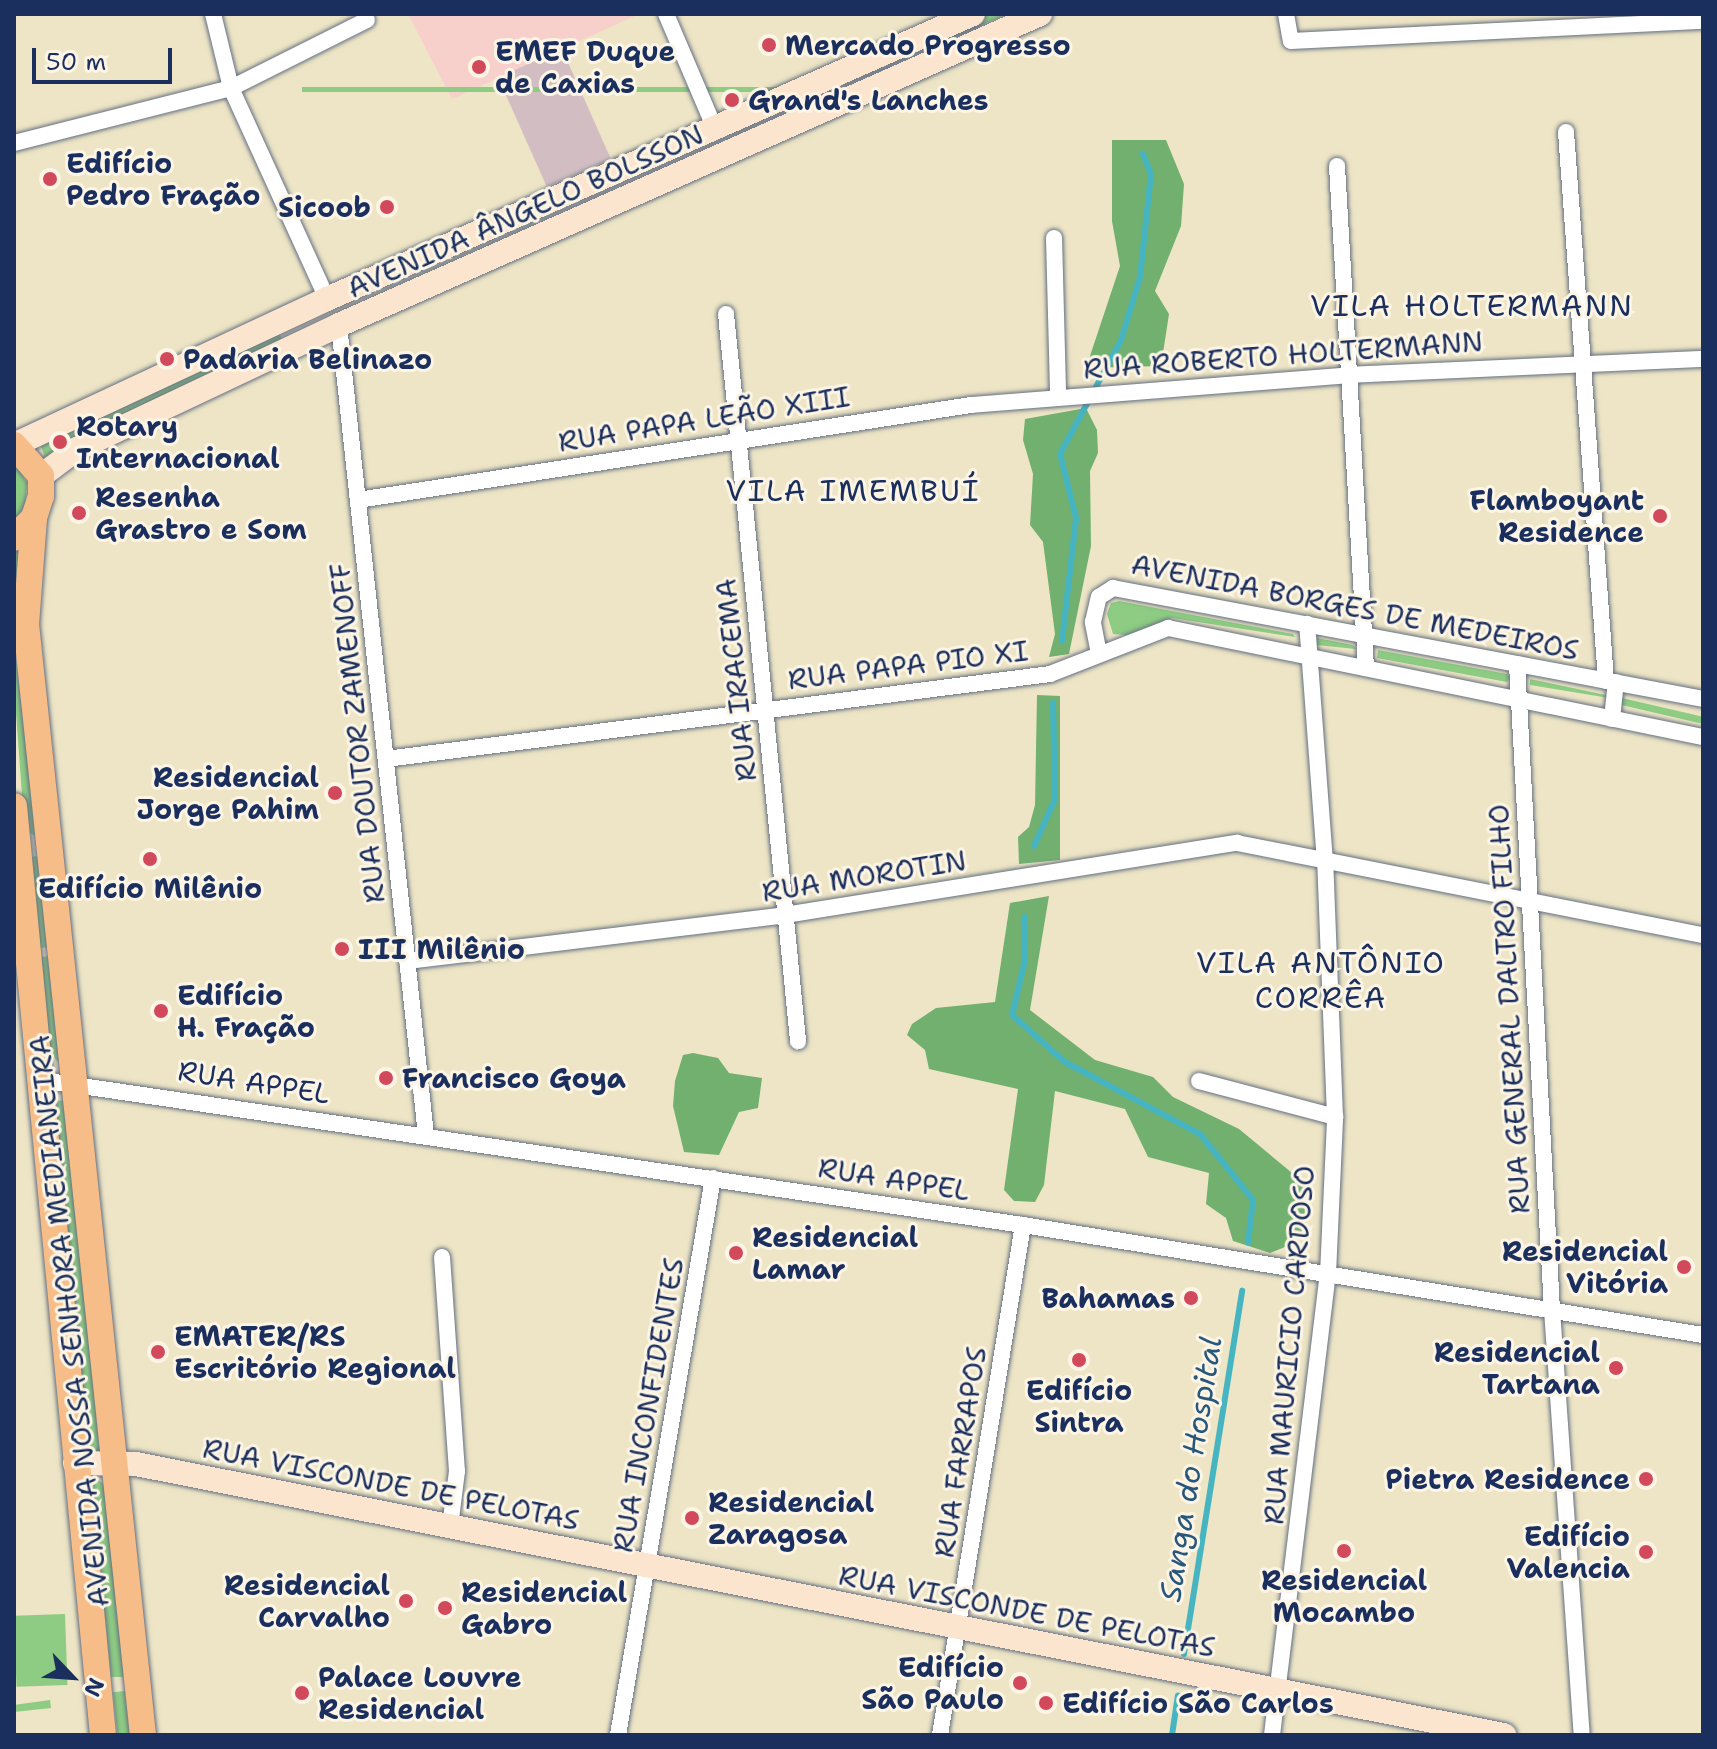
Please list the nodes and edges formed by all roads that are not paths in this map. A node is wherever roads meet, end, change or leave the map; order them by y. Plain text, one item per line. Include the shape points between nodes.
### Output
1 (213, 14) edge
2 (666, 14) edge
3 (973, 14) edge
4 (1040, 14) edge
5 (1286, 14) edge
6 (367, 20) dead end
7 (1703, 21) edge
8 (231, 88) junction
9 (716, 131) junction
10 (1566, 132) dead end
11 (14, 143) edge
12 (1337, 166) dead end
13 (1054, 238) dead end
14 (327, 299) junction
15 (726, 314) dead end
16 (339, 325) junction
17 (1703, 359) edge
18 (1583, 364) junction
19 (1349, 375) junction
20 (1058, 395) junction
21 (738, 441) junction
22 (14, 445) edge
23 (41, 476) junction
24 (358, 500) junction
25 (34, 518) junction
26 (14, 538) edge
27 (1307, 624) junction
28 (1364, 633) junction
29 (1099, 654) junction
30 (1309, 656) junction
31 (1517, 664) junction
32 (1366, 668) junction
33 (1611, 682) junction
34 (1519, 699) junction
35 (1703, 699) edge
36 (765, 708) junction
37 (1612, 719) junction
38 (1703, 737) edge
39 (386, 759) junction
40 (14, 806) edge
41 (52, 844) junction
42 (16, 848) edge
43 (1325, 862) junction
44 (1529, 901) junction
45 (785, 915) junction
46 (1703, 935) edge
47 (407, 961) junction
48 (798, 1041) dead end
49 (41, 1080) junction
50 (1199, 1081) dead end
51 (77, 1082) junction
52 (1335, 1117) junction
53 (426, 1135) junction
54 (713, 1178) junction
55 (1023, 1225) junction
56 (442, 1257) dead end
57 (1328, 1274) junction
58 (1552, 1310) junction
59 (1703, 1335) edge
60 (75, 1463) junction
61 (114, 1464) junction
62 (450, 1527) junction
63 (647, 1566) junction
64 (958, 1628) junction
65 (1279, 1691) junction
66 (103, 1735) edge
67 (143, 1735) edge
68 (618, 1735) edge
69 (940, 1735) edge
70 (1272, 1735) edge
71 (1504, 1735) edge
72 (1582, 1735) edge

1 - 8 street
2 - 9 street
3 - 9 main road, AVENIDA ÂNGELO BOLSSON
4 - 16 main road, AVENIDA ÂNGELO BOLSSON
5 - 7 street via 1291,41
6 - 8 street
8 - 11 street
8 - 14 street
9 - 14 main road, AVENIDA ÂNGELO BOLSSON
10 - 18 street
12 - 19 street
13 - 20 street
14 - 16 main road
14 - 22 main road, AVENIDA ÂNGELO BOLSSON
15 - 21 street, RUA IRACEMA
16 - 23 main road, AVENIDA ÂNGELO BOLSSON via 77,449
16 - 24 street, RUA DOUTOR ZAMENOFF
17 - 18 street, RUA ROBERTO HOLTERMANN
18 - 19 street, RUA ROBERTO HOLTERMANN
18 - 33 street
19 - 20 street, RUA ROBERTO HOLTERMANN
19 - 28 street
20 - 21 street, RUA PAPA LEÃO XIII via 914,411
21 - 24 street, RUA PAPA LEÃO XIII
21 - 36 street, RUA IRACEMA
22 - 23 main road
23 - 25 main road, AVENIDA NOSSA SENHORA MEDIANEIRA
24 - 39 street, RUA DOUTOR ZAMENOFF
25 - 26 main road
25 - 41 main road, AVENIDA NOSSA SENHORA MEDIANEIRA via 26,624
27 - 28 street, AVENIDA BORGES DE MEDEIROS
27 - 29 street, AVENIDA BORGES DE MEDEIROS via 1113,588 1099,597 1093,622
27 - 30 street, RUA MAURICIO CARDOSO
28 - 31 street, AVENIDA BORGES DE MEDEIROS
28 - 32 street
29 - 30 street, AVENIDA BORGES DE MEDEIROS via 1168,628
29 - 36 street, RUA PAPA PIO XI via 1050,674
30 - 32 street, AVENIDA BORGES DE MEDEIROS
30 - 43 street, RUA MAURICIO CARDOSO
31 - 33 street, AVENIDA BORGES DE MEDEIROS
31 - 34 street, RUA GENERAL DALTRO FILHO
32 - 34 street, AVENIDA BORGES DE MEDEIROS
33 - 35 street, AVENIDA BORGES DE MEDEIROS
33 - 37 street
34 - 37 street, AVENIDA BORGES DE MEDEIROS
34 - 44 street, RUA GENERAL DALTRO FILHO
36 - 39 street, RUA PAPA PIO XI
36 - 45 street, RUA IRACEMA
37 - 38 street, AVENIDA BORGES DE MEDEIROS
39 - 47 street, RUA DOUTOR ZAMENOFF
40 - 42 main road, AVENIDA NOSSA SENHORA MEDIANEIRA
41 - 42 main road
41 - 51 main road, AVENIDA NOSSA SENHORA MEDIANEIRA
42 - 49 main road, AVENIDA NOSSA SENHORA MEDIANEIRA
43 - 44 street, RUA MOROTIN
43 - 45 street, RUA MOROTIN via 1237,843
43 - 52 street, RUA MAURICIO CARDOSO
44 - 46 street, RUA MOROTIN
44 - 58 street, RUA GENERAL DALTRO FILHO
45 - 47 street, RUA MOROTIN
45 - 48 street, RUA IRACEMA
47 - 53 street, RUA DOUTOR ZAMENOFF
49 - 51 street, RUA APPEL
49 - 60 main road, AVENIDA NOSSA SENHORA MEDIANEIRA
50 - 52 street
51 - 53 street, RUA APPEL
51 - 61 main road, AVENIDA NOSSA SENHORA MEDIANEIRA
52 - 57 street, RUA MAURICIO CARDOSO
53 - 54 street, RUA APPEL
54 - 55 street, RUA APPEL
54 - 63 street, RUA INCONFIDENTES
55 - 57 street, RUA APPEL
55 - 64 street, RUA FARRAPOS
56 - 62 street via 457,1471
57 - 58 street, RUA APPEL
57 - 65 street, RUA MAURICIO CARDOSO
58 - 59 street, RUA APPEL
58 - 72 street, RUA GENERAL DALTRO FILHO
60 - 61 main road, RUA VISCONDE DE PELOTAS
60 - 66 main road, AVENIDA NOSSA SENHORA MEDIANEIRA
61 - 62 main road, RUA VISCONDE DE PELOTAS via 136,1464
61 - 67 main road, AVENIDA NOSSA SENHORA MEDIANEIRA
62 - 63 main road, RUA VISCONDE DE PELOTAS
63 - 64 main road, RUA VISCONDE DE PELOTAS
63 - 68 street, RUA INCONFIDENTES
64 - 65 main road, RUA VISCONDE DE PELOTAS
64 - 69 street, RUA FARRAPOS
65 - 70 street, RUA MAURICIO CARDOSO
65 - 71 main road, RUA VISCONDE DE PELOTAS

